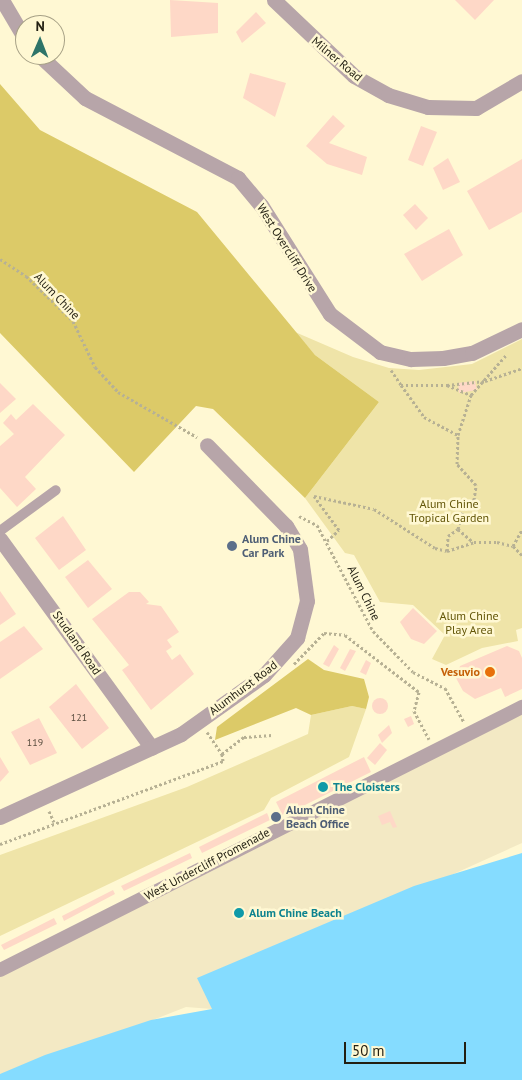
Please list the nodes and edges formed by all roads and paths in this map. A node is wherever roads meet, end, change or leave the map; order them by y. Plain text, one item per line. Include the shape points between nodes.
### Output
1 (2, 0) edge
2 (279, 2) edge
3 (15, 22) edge
4 (50, 65) edge
5 (522, 81) edge
6 (0, 259) edge
7 (520, 330) edge
8 (380, 352) junction
9 (522, 368) edge
10 (485, 382) junction
11 (402, 385) junction
12 (447, 385) junction
13 (471, 395) junction
14 (458, 435) junction
15 (207, 445) joint
16 (56, 490) dead end
17 (281, 521) junction
18 (458, 529) junction
19 (522, 530) edge
20 (0, 531) edge
21 (328, 541) junction
22 (474, 542) junction
23 (514, 546) junction
24 (3, 548) edge
25 (447, 551) junction
26 (522, 555) edge
27 (283, 657) junction
28 (522, 707) edge
29 (470, 732) junction
30 (272, 735) dead end
31 (216, 746) dead end
32 (152, 748) junction
33 (435, 750) junction
34 (222, 754) junction
35 (0, 818) edge
36 (0, 844) edge
37 (0, 970) edge

1 - 3 street
2 - 5 street, Milner Road via 354,76 388,95 428,107 476,108
4 - 8 street, West Overcliff Drive via 85,98 238,178 261,205 330,314
6 - 15 path, Alum Chine via 26,276 73,321 95,367 118,392 187,428
7 - 8 street, West Overcliff Drive via 472,353 443,358 411,359
7 - 10 path via 515,345
8 - 11 path
9 - 10 path
10 - 12 path
10 - 13 path
11 - 12 path
11 - 14 path via 424,417
12 - 13 path
13 - 14 path
14 - 18 path via 457,464 476,485 474,500 464,506
15 - 17 street, Alumhurst Road
16 - 20 lane
17 - 21 path, Alum Chine via 298,516 317,525
17 - 27 street, Alumhurst Road via 300,549 307,601 297,638
18 - 22 path
18 - 25 path via 448,536
19 - 23 path
21 - 25 path via 339,530 314,496 374,509 408,533
21 - 29 path, Alum Chine via 373,631 413,672 445,688
22 - 23 path
22 - 25 path
23 - 26 path
24 - 32 street, Studland Road
27 - 32 street, Alumhurst Road via 181,734
27 - 33 path via 296,666 324,632 345,635 419,692 414,711
28 - 29 street, West Undercliff Promenade
29 - 33 street, West Undercliff Promenade
30 - 34 path via 244,737
31 - 34 path
32 - 35 street, Alumhurst Road
33 - 37 street, West Undercliff Promenade
34 - 36 path via 223,762

